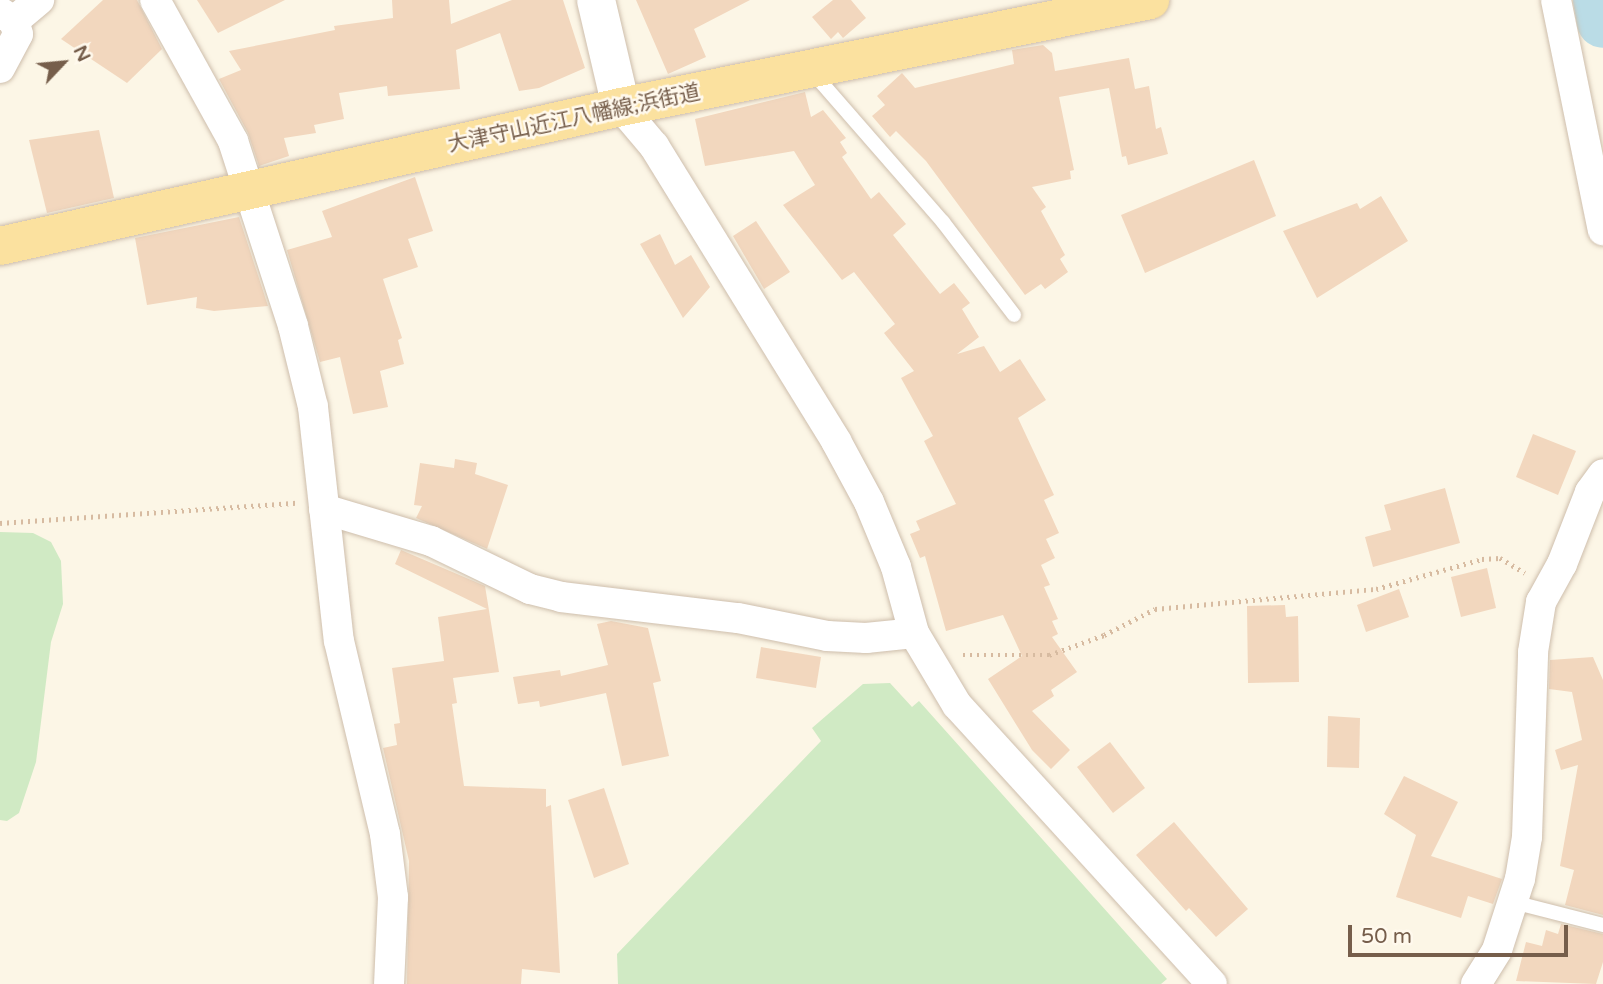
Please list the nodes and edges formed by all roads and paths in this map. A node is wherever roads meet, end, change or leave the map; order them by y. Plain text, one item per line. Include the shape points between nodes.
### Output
1 (39, 0) edge
2 (155, 0) edge
3 (596, 0) edge
4 (1150, 0) edge
5 (1556, 0) edge
6 (7, 16) edge
7 (0, 68) edge
8 (810, 69) junction
9 (621, 107) junction
10 (248, 190) junction
11 (1603, 230) edge
12 (0, 246) edge
13 (1014, 315) dead end
14 (1603, 474) edge
15 (324, 505) junction
16 (0, 523) edge
17 (1555, 576) junction
18 (918, 639) junction
19 (1513, 902) junction
20 (1603, 925) edge
21 (389, 984) edge
22 (1212, 984) edge
23 (1476, 984) edge

1 - 6 street
2 - 10 street via 233,141
3 - 9 street
4 - 8 main road, 大津守山近江八幡線;浜街道
5 - 11 street
6 - 7 street via 18,34
8 - 9 main road, 大津守山近江八幡線;浜街道
8 - 13 lane via 935,212
9 - 10 main road, 大津守山近江八幡線;浜街道
9 - 18 street via 654,146 836,441 874,513
10 - 12 main road, 大津守山近江八幡線;浜街道
10 - 15 street via 293,326 313,407
14 - 17 street via 1590,492
15 - 16 path
15 - 18 street via 431,541 530,589 561,597 738,618 827,636
15 - 21 street via 339,641 388,859 393,897
17 - 18 path via 1517,571 1500,558 1376,589 1155,608 1104,635 1049,655 976,659
17 - 19 street via 1541,602 1533,652 1527,837
18 - 22 street via 957,705
19 - 20 lane
19 - 23 street via 1497,950

